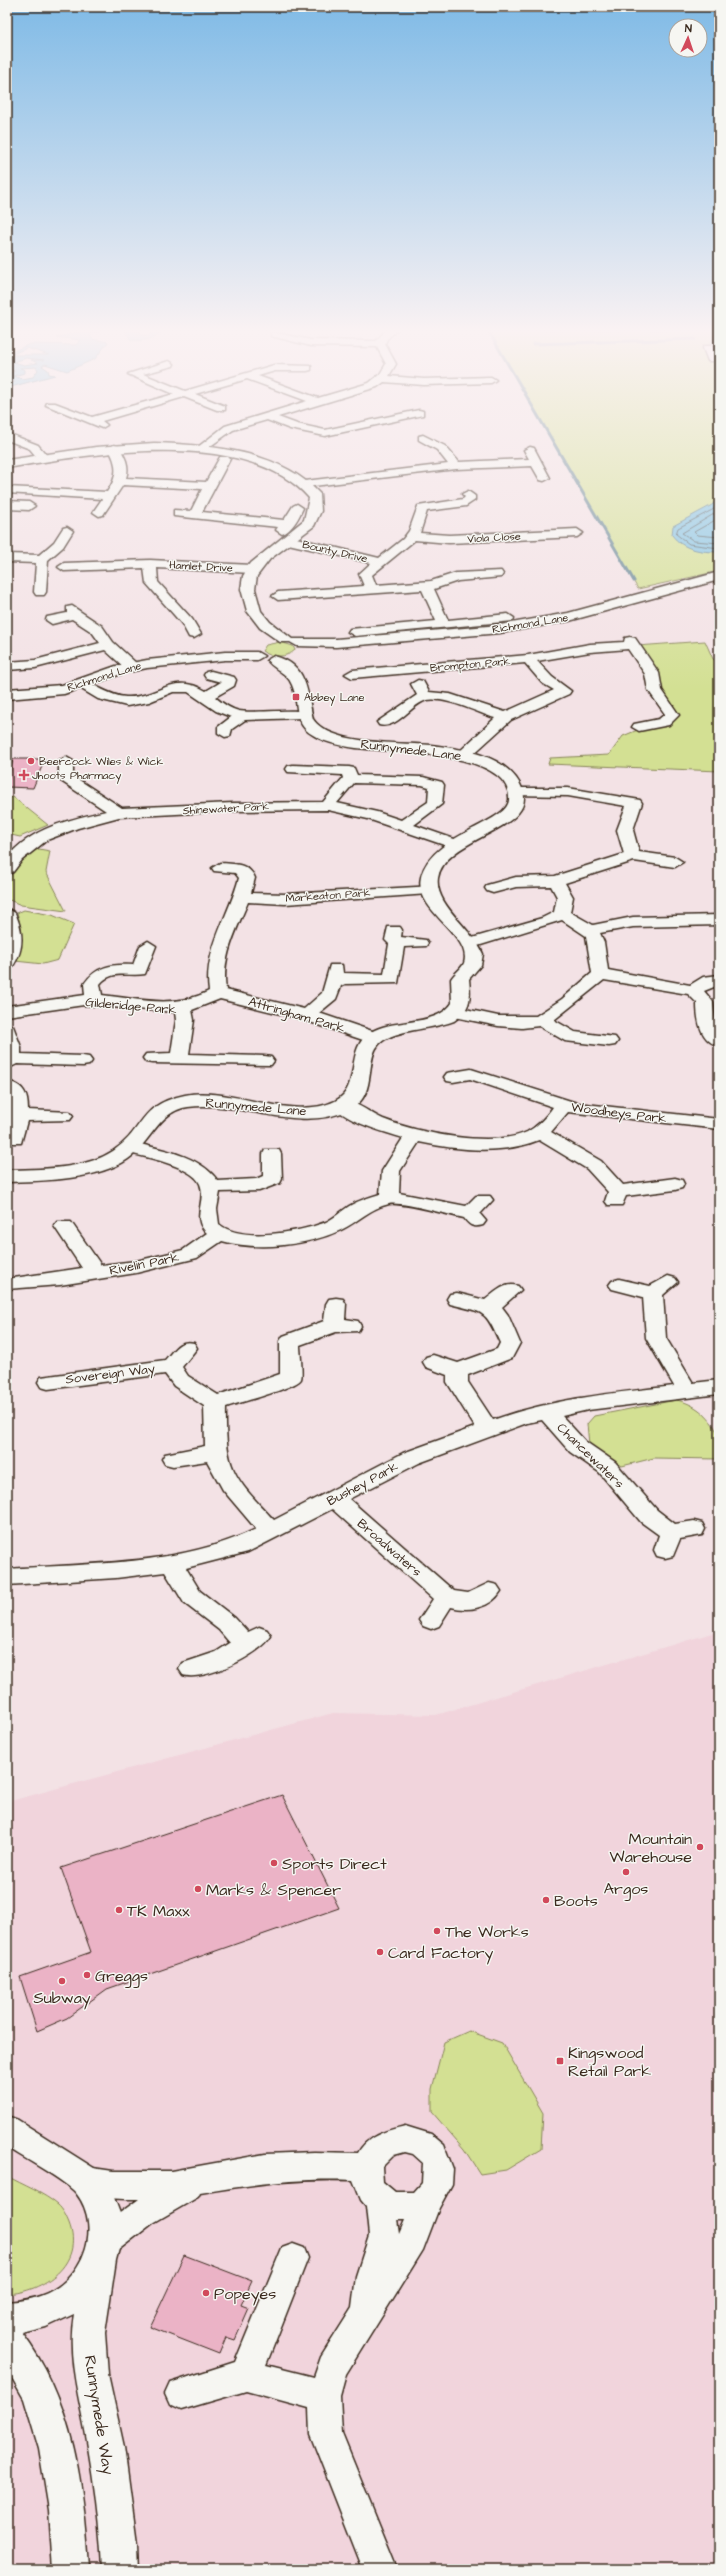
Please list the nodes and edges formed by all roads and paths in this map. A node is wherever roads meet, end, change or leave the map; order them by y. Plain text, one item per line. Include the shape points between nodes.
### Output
1 (37, 450) edge
2 (99, 450) edge
3 (115, 450) edge
4 (208, 450) edge
5 (442, 450) edge
6 (530, 450) dead end
7 (44, 458) junction
8 (238, 461) dead end
9 (536, 462) junction
10 (7, 464) edge
11 (456, 466) junction
12 (544, 478) dead end
13 (120, 481) junction
14 (305, 484) junction
15 (210, 486) junction
16 (7, 490) edge
17 (19, 491) junction
18 (468, 494) dead end
19 (110, 496) junction
20 (8, 505) edge
21 (29, 506) dead end
22 (297, 508) dead end
23 (99, 512) dead end
24 (178, 513) dead end
25 (195, 514) junction
26 (570, 519) dead end
27 (67, 531) dead end
28 (286, 531) junction
29 (577, 533) junction
30 (411, 536) junction
31 (584, 544) dead end
32 (7, 558) edge
33 (42, 559) junction
34 (382, 562) junction
35 (150, 564) junction
36 (64, 567) dead end
37 (252, 569) junction
38 (497, 574) dead end
39 (719, 576) edge
40 (426, 585) junction
41 (372, 589) junction
42 (40, 592) dead end
43 (277, 596) dead end
44 (508, 618) dead end
45 (52, 620) dead end
46 (260, 621) junction
47 (443, 623) junction
48 (355, 632) dead end
49 (194, 634) dead end
50 (108, 645) junction
51 (256, 649) junction
52 (294, 653) junction
53 (528, 659) junction
54 (7, 666) edge
55 (131, 666) junction
56 (411, 670) junction
57 (352, 674) dead end
58 (211, 675) dead end
59 (80, 684) junction
60 (7, 694) edge
61 (207, 696) junction
62 (424, 696) junction
63 (303, 714) junction
64 (241, 716) junction
65 (506, 717) junction
66 (407, 723) dead end
67 (639, 727) dead end
68 (225, 733) dead end
69 (464, 755) junction
70 (66, 761) dead end
71 (350, 779) junction
72 (295, 786) dead end
73 (517, 792) junction
74 (328, 806) junction
75 (119, 814) junction
76 (404, 825) junction
77 (455, 844) junction
78 (633, 856) junction
79 (675, 862) dead end
80 (220, 868) dead end
81 (7, 869) edge
82 (556, 881) junction
83 (493, 888) dead end
84 (429, 889) junction
85 (238, 904) junction
86 (7, 913) edge
87 (562, 914) junction
88 (719, 920) edge
89 (592, 930) junction
90 (420, 943) dead end
91 (472, 943) junction
92 (148, 946) dead end
93 (7, 962) edge
94 (600, 974) junction
95 (719, 980) edge
96 (692, 990) junction
97 (218, 993) junction
98 (94, 1000) junction
99 (183, 1008) junction
100 (7, 1011) edge
101 (456, 1012) junction
102 (307, 1015) junction
103 (541, 1020) junction
104 (7, 1030) edge
105 (375, 1038) junction
106 (719, 1041) edge
107 (609, 1042) dead end
108 (152, 1058) dead end
109 (179, 1059) junction
110 (265, 1061) dead end
111 (9, 1062) edge
112 (84, 1063) dead end
113 (453, 1076) dead end
114 (7, 1086) edge
115 (342, 1105) junction
116 (564, 1105) junction
117 (19, 1114) junction
118 (64, 1116) dead end
119 (719, 1124) edge
120 (539, 1132) junction
121 (413, 1136) junction
122 (14, 1139) dead end
123 (131, 1148) junction
124 (272, 1154) dead end
125 (35, 1175) junction
126 (7, 1176) edge
127 (675, 1184) dead end
128 (7, 1185) edge
129 (211, 1187) junction
130 (390, 1197) junction
131 (476, 1212) dead end
132 (64, 1226) dead end
133 (219, 1234) junction
134 (94, 1272) junction
135 (9, 1285) edge
136 (619, 1286) dead end
137 (511, 1290) dead end
138 (457, 1299) dead end
139 (336, 1304) dead end
140 (489, 1306) junction
141 (187, 1348) dead end
142 (433, 1362) dead end
143 (171, 1366) junction
144 (458, 1371) junction
145 (48, 1382) dead end
146 (719, 1387) edge
147 (687, 1390) junction
148 (215, 1403) junction
149 (546, 1411) junction
150 (488, 1430) junction
151 (216, 1452) junction
152 (173, 1459) dead end
153 (334, 1498) junction
154 (694, 1529) dead end
155 (271, 1531) junction
156 (171, 1563) junction
157 (7, 1577) edge
158 (489, 1591) dead end
159 (446, 1596) junction
160 (431, 1620) dead end
161 (191, 1668) dead end
162 (7, 2130) edge
163 (366, 2167) junction
164 (86, 2181) junction
165 (201, 2181) junction
166 (380, 2200) junction
167 (427, 2200) junction
168 (103, 2252) junction
169 (293, 2258) dead end
170 (366, 2314) junction
171 (7, 2319) edge
172 (7, 2341) edge
173 (246, 2375) junction
174 (181, 2394) dead end
175 (324, 2396) junction
176 (71, 2569) edge
177 (120, 2569) edge
178 (380, 2569) edge

1 - 7 street
2 - 7 street
3 - 13 street via 122,462
4 - 14 street via 264,462 289,473
5 - 11 street
6 - 9 street
7 - 10 street
8 - 15 street via 219,458
9 - 11 street
9 - 12 street
11 - 14 street
13 - 15 street
13 - 19 street
14 - 28 street via 315,497 315,510 310,522
15 - 25 street
16 - 17 street
17 - 19 street
17 - 20 street
18 - 30 street, Bounty Drive via 471,498 466,502 422,508
19 - 23 street
20 - 21 street
22 - 28 street
24 - 25 street, Bounty Drive
25 - 28 street, Bounty Drive
26 - 29 street
27 - 33 street via 59,544
28 - 34 street, Bounty Drive
28 - 37 street
29 - 30 street, Viola Close via 454,539
29 - 31 street
30 - 34 street, Bounty Drive
32 - 33 street
33 - 42 street
34 - 41 street, Bounty Drive via 365,574
35 - 36 street, Hamlet Drive
35 - 37 street, Hamlet Drive
35 - 49 street, Hamlet Drive via 152,583 187,622
37 - 46 street via 248,596
38 - 40 street via 463,575
39 - 52 street, Richmond Lane via 569,617 500,629 336,643
40 - 41 street
40 - 47 street
41 - 43 street
44 - 47 street, Richmond Lane
45 - 50 street via 73,612 96,629
46 - 51 street via 262,632
46 - 52 street
47 - 48 street, Richmond Lane
50 - 54 street via 35,664
50 - 55 street
51 - 52 street, Richmond Lane
51 - 52 street via 274,660
51 - 55 street, Richmond Lane via 225,656
52 - 63 street via 304,702
53 - 56 street, Brompton Park
53 - 65 street, Brompton Park via 547,680 564,691
53 - 67 street, Brompton Park via 632,643 640,660 652,673 656,690 672,715 664,722
55 - 59 street, Richmond Lane
56 - 57 street, Brompton Park
56 - 62 street, Brompton Park
58 - 61 street via 229,680 229,683
59 - 60 street, Richmond Lane via 46,692
59 - 61 street via 101,696 119,701 143,700 173,687 189,688
61 - 64 street via 221,708
62 - 65 street via 445,697
62 - 66 street via 380,721
63 - 64 street
63 - 69 street, Runnymede Lane via 309,726 335,738
64 - 68 street via 225,727
65 - 69 street, Brompton Park
69 - 73 street, Runnymede Lane via 498,769 513,783
70 - 75 street via 66,778
71 - 72 street via 349,771 292,763
71 - 74 street
71 - 76 street via 424,781 437,785 436,804
73 - 77 street via 516,803 508,815 489,828
73 - 78 street via 568,792 635,803 624,826 624,841
74 - 75 street, Shinewater Park via 233,807
74 - 76 street, Shinewater Park via 358,811
75 - 81 street, Shinewater Park via 80,823 44,837 28,846 12,860
76 - 77 street, Shinewater Park
77 - 84 street via 433,868 429,878
78 - 79 street
78 - 82 street
80 - 85 street via 238,869 245,873 247,878
82 - 83 street via 516,882
82 - 87 street via 565,897
84 - 85 street, Markeaton Park
84 - 91 street via 435,904
85 - 97 street via 217,958 215,974
86 - 93 street via 14,928 13,952
87 - 89 street
87 - 91 street via 548,921
88 - 89 street via 633,922
89 - 94 street via 597,942
90 - 102 street via 395,936 392,979 346,977 337,974 330,995
91 - 101 street via 476,952 473,963 460,979 461,1002
92 - 98 street via 139,970 108,969 96,977 92,984
94 - 96 street
94 - 103 street via 570,1000
95 - 96 street via 709,981
96 - 106 street via 705,1002 706,1025
97 - 99 street
97 - 102 street, Attringham Park
98 - 99 street, Gilderidge Park
98 - 100 street, Gilderidge Park via 54,1002
99 - 109 street, Gilderidge Park via 185,1020
101 - 103 street via 486,1020
101 - 105 street via 440,1020 404,1026
102 - 105 street, Attringham Park
103 - 107 street via 571,1038
104 - 111 street via 12,1047
105 - 115 street, Runnymede Lane via 365,1048 357,1094
108 - 109 street
109 - 110 street
111 - 112 street
113 - 116 street, Woodheys Park via 471,1074
114 - 117 street via 19,1095
115 - 121 street via 379,1125
115 - 123 street, Runnymede Lane via 316,1111 289,1111 216,1101 186,1101 163,1110 150,1119
116 - 119 street, Woodheys Park
116 - 120 street
117 - 118 street
117 - 122 street
120 - 121 street via 516,1141 499,1144 447,1143
120 - 127 street via 594,1165 616,1196
121 - 130 street via 391,1171
123 - 125 street, Runnymede Lane via 105,1163
123 - 129 street via 194,1168
124 - 129 street via 273,1179 259,1185
125 - 126 street, Runnymede Lane
125 - 128 street, Runnymede Lane
129 - 133 street via 207,1210 211,1227
130 - 131 street
130 - 133 street via 359,1209 334,1225 312,1233 255,1239
132 - 134 street, Rivelin Park via 87,1256
133 - 134 street, Rivelin Park via 190,1254
134 - 135 street
136 - 147 street via 660,1288 656,1338
137 - 140 street
138 - 140 street
139 - 148 street via 342,1326 290,1341 288,1361 291,1377
140 - 144 street via 498,1315 510,1343 505,1353
141 - 143 street, Sovereign Way
142 - 144 street
143 - 145 street, Sovereign Way
143 - 148 street, Sovereign Way via 181,1381
144 - 150 street via 457,1382
146 - 147 street, Bushey Park
147 - 149 street, Bushey Park via 632,1396
148 - 151 street
149 - 150 street, Bushey Park
149 - 154 street, Chancewaters via 578,1447 608,1467 668,1541
150 - 153 street, Bushey Park via 411,1458
151 - 152 street
151 - 155 street via 224,1474
153 - 155 street, Bushey Park
153 - 159 street, Broadwaters
155 - 156 street, Bushey Park via 240,1546
156 - 157 street, Bushey Park via 116,1570
156 - 161 street via 192,1597 252,1641 224,1658
158 - 159 street, Broadwaters via 476,1601 461,1602
159 - 160 street
162 - 164 street
163 - 165 street via 314,2165 265,2168 229,2173
163 - 166 street via 366,2179 371,2191
163 - 167 street via 375,2151 391,2140 405,2139 423,2144 435,2157 440,2174 435,2190
164 - 165 street via 141,2187
164 - 168 street, Runnymede Way via 104,2210
165 - 168 street via 142,2213
166 - 167 street via 391,2206 404,2208
166 - 170 street via 384,2236 370,2276
167 - 170 street via 412,2240
168 - 171 street via 87,2281 71,2297 52,2309 30,2316
168 - 177 street, Runnymede Way via 88,2333 90,2367 106,2447
169 - 173 street
170 - 175 street via 332,2368
172 - 176 street via 22,2358 47,2415 60,2458
173 - 174 street
173 - 175 street
175 - 178 street via 326,2434

